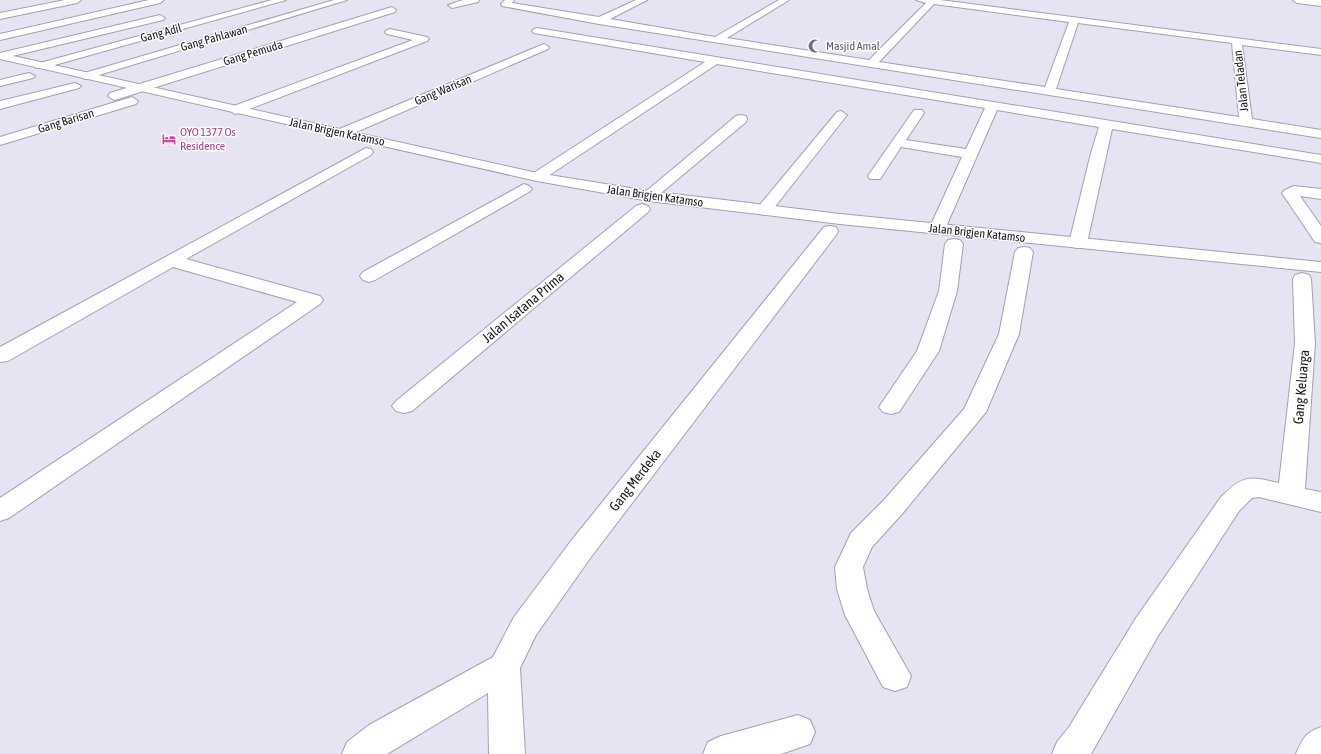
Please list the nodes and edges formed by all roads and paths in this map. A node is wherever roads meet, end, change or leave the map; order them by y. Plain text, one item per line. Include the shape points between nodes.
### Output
1 (77, 0) edge
2 (160, 0) edge
3 (282, 0) edge
4 (343, 0) edge
5 (475, 0) edge
6 (510, 0) edge
7 (643, 0) edge
8 (785, 0) edge
9 (920, 0) edge
10 (1296, 0) edge
11 (29, 1) dead end
12 (934, 1) edge
13 (1321, 3) edge
14 (452, 5) dead end
15 (48, 6) junction
16 (392, 10) dead end
17 (174, 15) dead end
18 (0, 16) edge
19 (599, 20) junction
20 (1074, 20) junction
21 (390, 32) dead end
22 (537, 32) dead end
23 (0, 37) edge
24 (717, 40) junction
25 (1237, 41) junction
26 (544, 46) dead end
27 (1321, 52) edge
28 (0, 56) edge
29 (715, 60) junction
30 (871, 64) junction
31 (0, 70) edge
32 (34, 71) junction
33 (80, 81) junction
34 (0, 83) edge
35 (1049, 91) junction
36 (136, 94) junction
37 (0, 105) edge
38 (992, 106) junction
39 (235, 110) junction
40 (918, 113) dead end
41 (841, 115) dead end
42 (741, 119) dead end
43 (1246, 122) junction
44 (1106, 126) junction
45 (319, 128) junction
46 (342, 133) junction
47 (1321, 134) edge
48 (301, 137) junction
49 (0, 141) edge
50 (899, 143) junction
51 (366, 152) junction
52 (970, 154) junction
53 (1321, 159) edge
54 (876, 176) dead end
55 (537, 177) junction
56 (524, 189) junction
57 (1321, 194) edge
58 (646, 203) junction
59 (764, 210) junction
60 (937, 229) junction
61 (830, 232) junction
62 (1321, 238) edge
63 (1078, 243) junction
64 (954, 244) junction
65 (1024, 252) junction
66 (1091, 259) dead end
67 (172, 261) junction
68 (1176, 267) dead end
69 (1321, 267) edge
70 (370, 276) dead end
71 (1311, 280) edge
72 (0, 356) edge
73 (404, 406) dead end
74 (891, 407) dead end
75 (1291, 495) junction
76 (1321, 502) edge
77 (0, 511) edge
78 (504, 667) junction
79 (895, 676) dead end
80 (798, 732) dead end
81 (1321, 744) edge
82 (360, 754) edge
83 (507, 754) edge
84 (721, 754) edge
85 (1070, 754) edge
86 (1314, 754) edge

1 - 15 street
2 - 23 street
3 - 32 street, Gang Adil
4 - 33 street, Gang Pahlawan
5 - 14 street
6 - 19 street via 504,4
7 - 19 street
8 - 24 street
9 - 12 street
10 - 13 street
11 - 15 street
12 - 20 street
12 - 30 street
15 - 18 street
16 - 36 street, Gang Pemuda
17 - 28 street
19 - 24 street
20 - 25 street
20 - 35 street
21 - 39 street via 424,39
22 - 29 street
24 - 30 street
25 - 27 street, Jalan Teladan
25 - 43 street, Jalan Teladan
26 - 46 street, Gang Warisan
28 - 32 street, Jalan Brigjen Katamso
29 - 38 street
29 - 55 street
30 - 35 street
31 - 32 street, Jalan Brigjen Katamso
32 - 33 street, Jalan Brigjen Katamso
32 - 34 street, Gang Adil
33 - 36 street, Jalan Brigjen Katamso
33 - 36 street, Jalan Brigjen Katamso via 114,96
33 - 37 street, Gang Pahlawan
35 - 43 street
36 - 39 street, Jalan Brigjen Katamso
36 - 48 street, Jalan Brigjen Katamso
36 - 49 street, Gang Barisan
38 - 44 street via 1098,122
38 - 52 street
39 - 45 street, Jalan Brigjen Katamso
40 - 50 street
41 - 59 street
42 - 58 street, Jalan Isatana Prima
43 - 47 street, Jalan Teladan
44 - 53 street
44 - 63 street
45 - 46 street, Jalan Brigjen Katamso
45 - 48 street
46 - 55 street, Jalan Brigjen Katamso
48 - 51 street, Jalan Brigjen Katamso
50 - 52 street
50 - 54 street
51 - 56 street, Jalan Brigjen Katamso
51 - 67 street
52 - 60 street
55 - 58 street, Jalan Brigjen Katamso
56 - 58 street, Jalan Brigjen Katamso
56 - 70 street
57 - 62 street via 1294,191 1290,193
58 - 59 street, Jalan Brigjen Katamso
58 - 61 street, Jalan Brigjen Katamso
58 - 73 street, Jalan Isatana Prima
59 - 60 street, Jalan Brigjen Katamso
60 - 63 street, Jalan Brigjen Katamso
61 - 64 street, Jalan Brigjen Katamso
61 - 78 street, Gang Merdeka via 581,549 524,626
63 - 69 street, Jalan Brigjen Katamso
64 - 65 street, Jalan Brigjen Katamso
64 - 74 street via 948,291 928,351
65 - 66 street, Jalan Brigjen Katamso
65 - 79 street via 1009,334 974,412 861,542 850,568 852,589 860,615
67 - 72 street
67 - 77 street via 313,300
68 - 71 street
71 - 75 street, Gang Keluarga
75 - 76 street
75 - 85 street via 1259,488 1245,489 1230,504 1147,627
78 - 82 street via 380,737
78 - 83 street, Gang Merdeka
80 - 84 street
81 - 86 street

